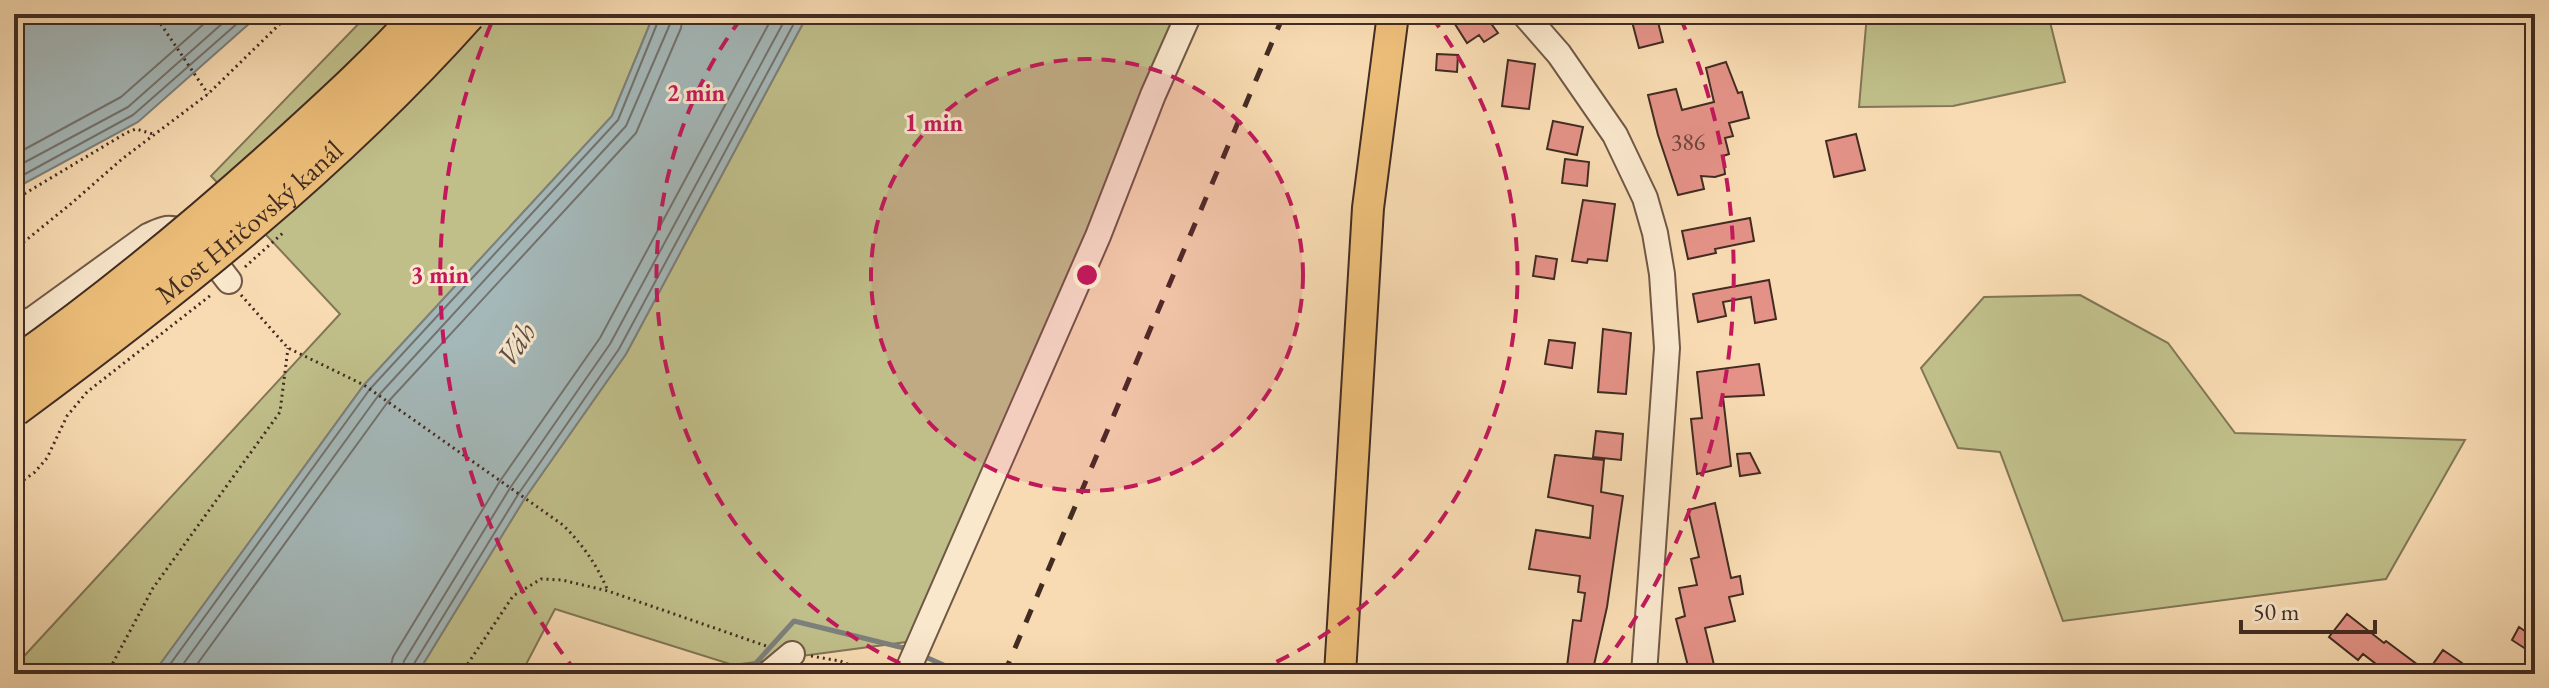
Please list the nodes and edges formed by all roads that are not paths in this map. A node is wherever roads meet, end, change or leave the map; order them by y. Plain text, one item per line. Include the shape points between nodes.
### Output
1 (422, 14) edge
2 (467, 14) edge
3 (1189, 14) edge
4 (1393, 14) edge
5 (1524, 14) edge
6 (229, 281) road end
7 (14, 327) edge
8 (14, 367) edge
9 (14, 408) edge
10 (792, 654) road end
11 (907, 673) edge
12 (768, 674) edge
13 (1340, 674) edge
14 (1644, 674) edge

1 - 8 highway, Most Hričovský kanál, bridge via 329,107 173,247
2 - 9 highway, Most Hričovský kanál, bridge via 352,133 195,272
3 - 11 street
4 - 13 main road via 1368,208
5 - 14 street via 1615,135 1655,233 1667,348
6 - 7 street via 197,241 164,229
10 - 12 street

